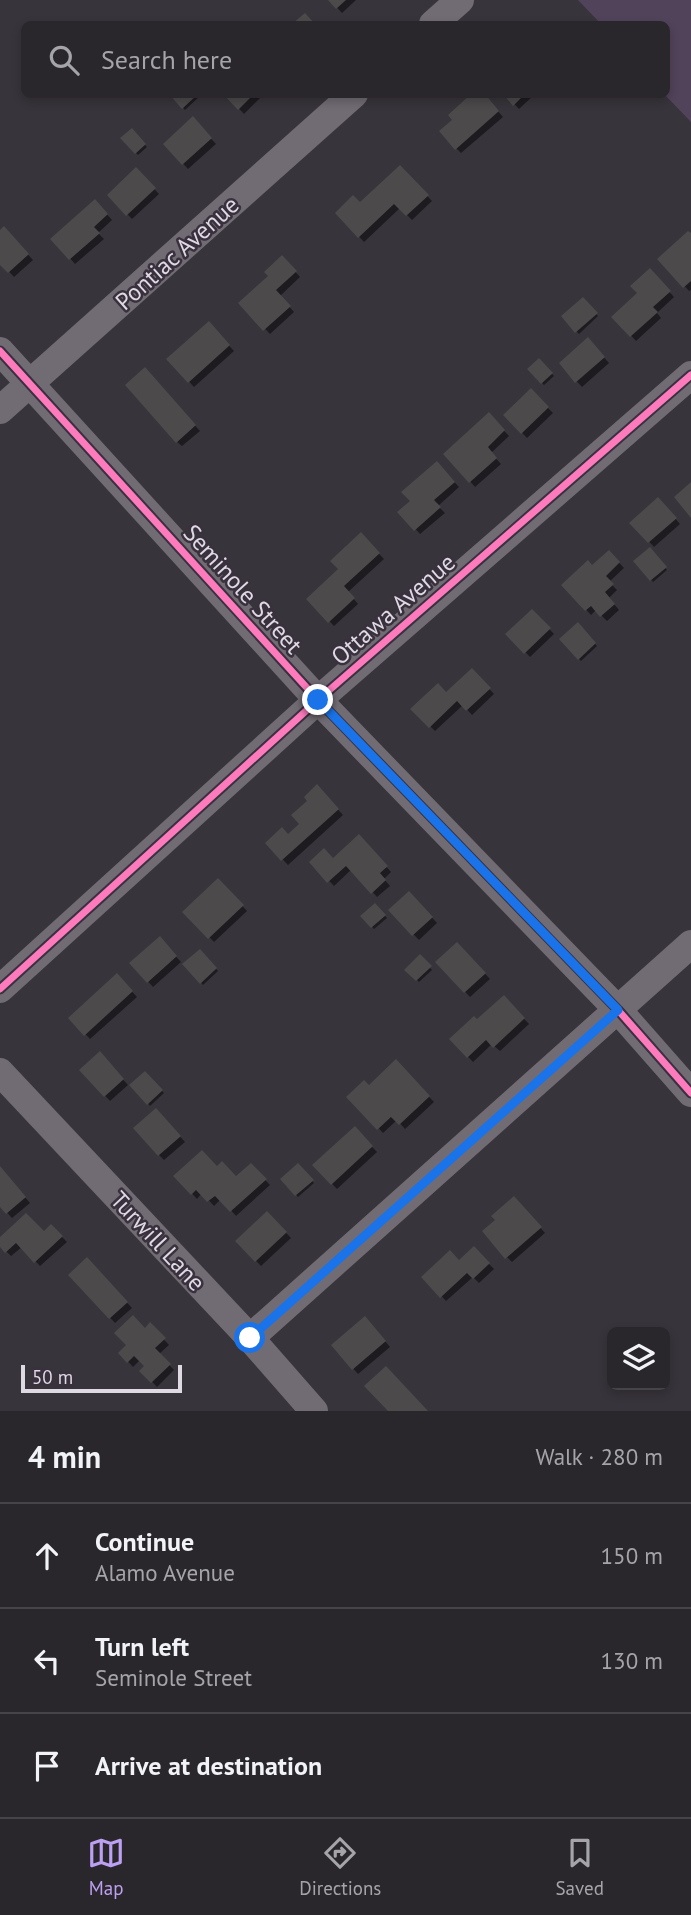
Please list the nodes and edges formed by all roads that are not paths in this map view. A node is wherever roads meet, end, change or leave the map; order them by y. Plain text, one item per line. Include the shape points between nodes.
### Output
1 (460, 0) edge
2 (436, 21) edge
3 (350, 98) edge
4 (0, 351) edge
5 (691, 375) edge
6 (30, 384) junction
7 (0, 410) edge
8 (318, 700) junction
9 (691, 944) edge
10 (0, 989) edge
11 (618, 1010) junction
12 (0, 1072) edge
13 (691, 1093) edge
14 (250, 1338) junction
15 (314, 1411) edge

1 - 2 street
3 - 6 street, Pontiac Avenue
4 - 6 street, Seminole Street
5 - 8 street, Ottawa Avenue
6 - 7 street, Pontiac Avenue
6 - 8 street, Seminole Street
8 - 10 street, Ottawa Avenue
8 - 11 street, Seminole Street
9 - 11 street
11 - 13 street, Seminole Street
11 - 14 street
12 - 14 street, Turwill Lane
14 - 15 street, Turwill Lane

